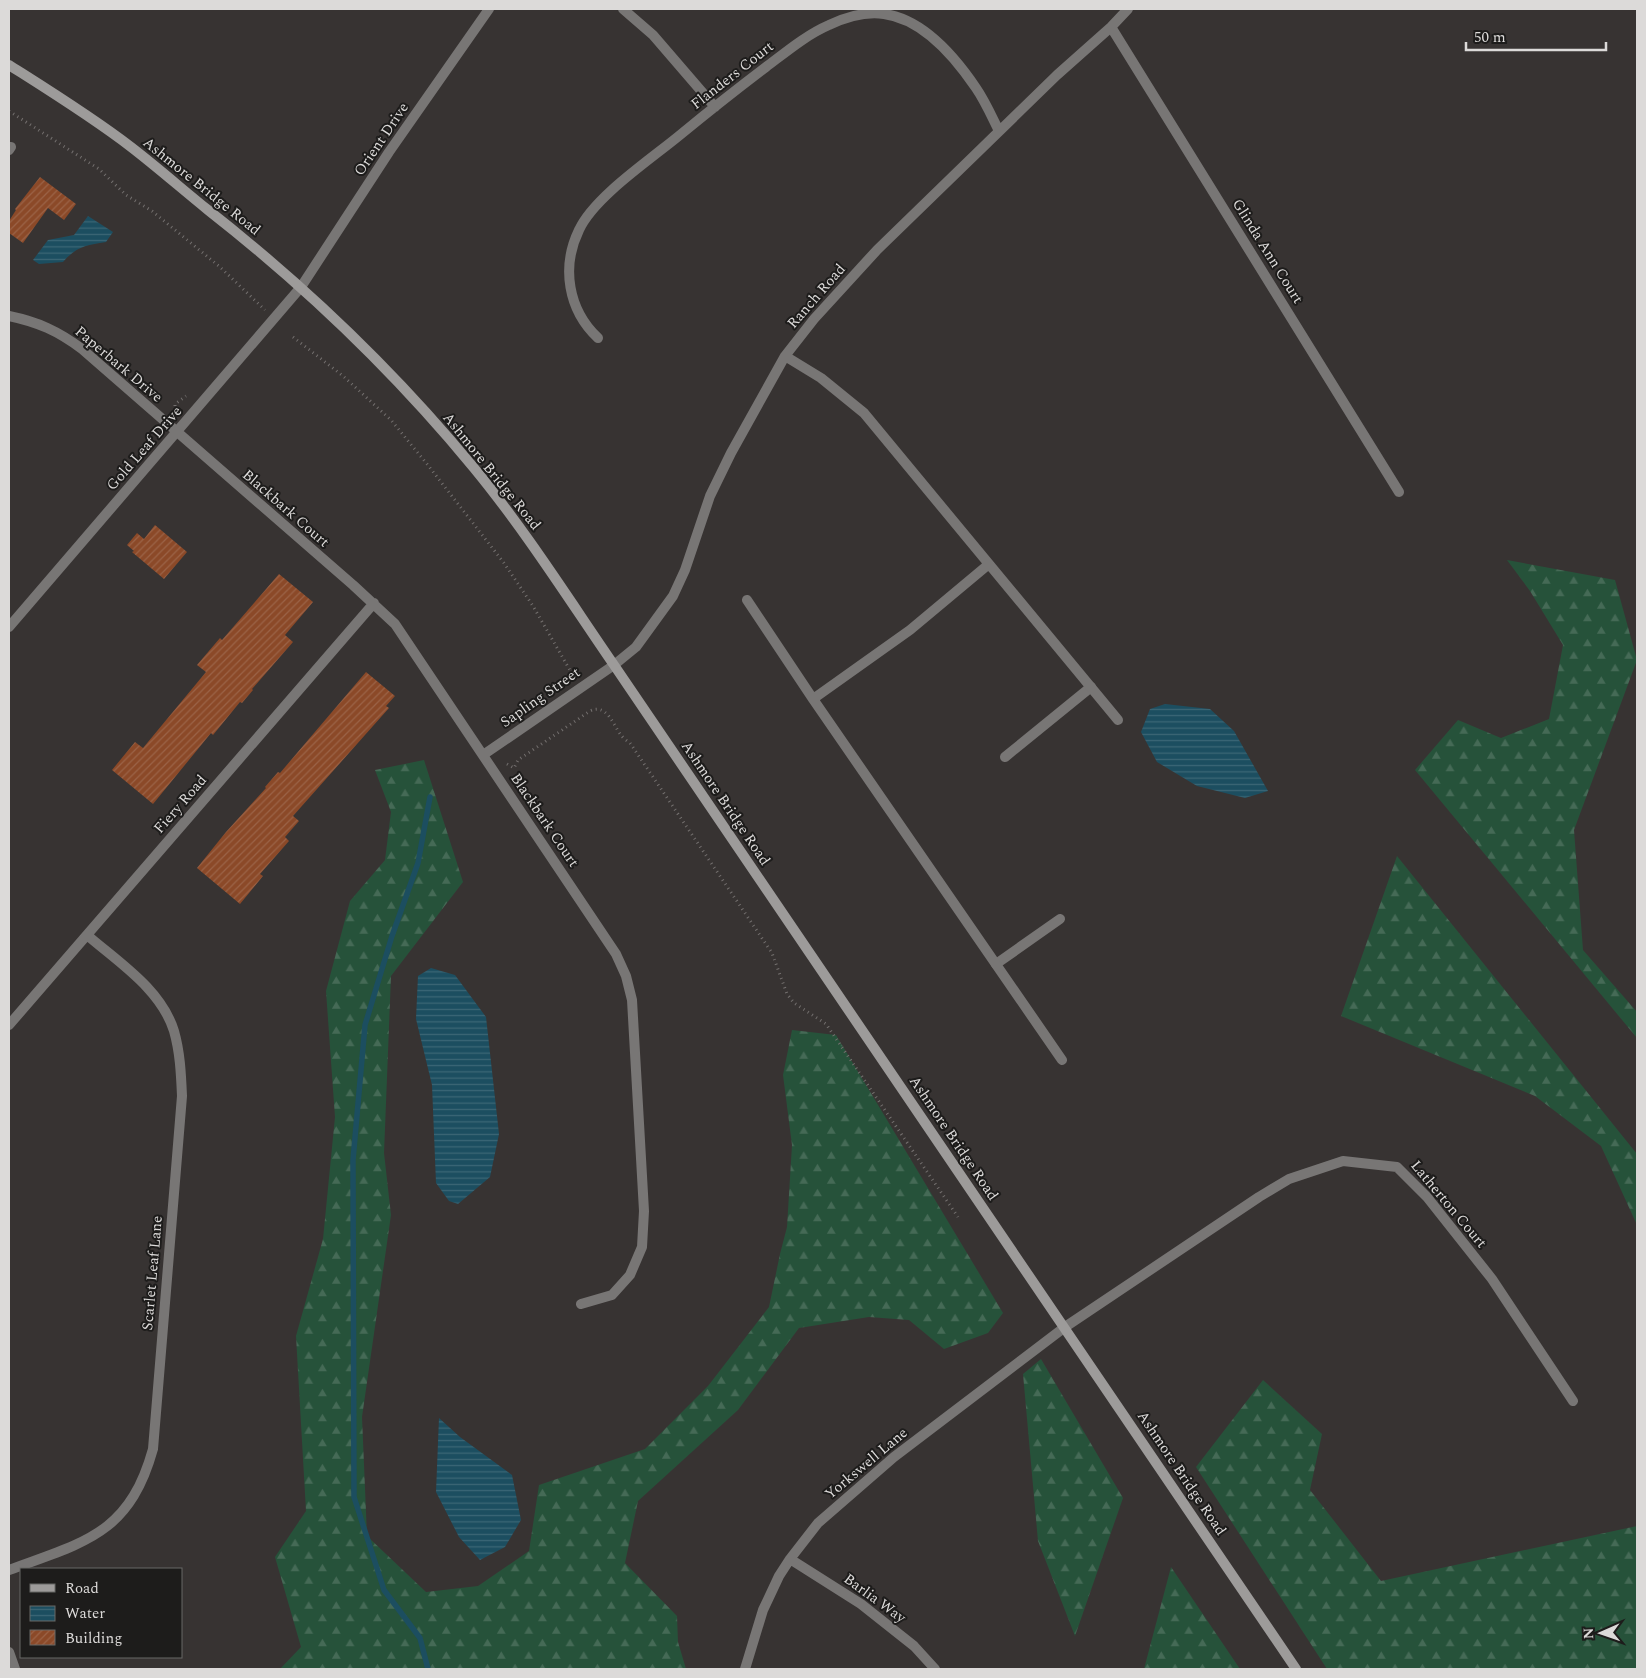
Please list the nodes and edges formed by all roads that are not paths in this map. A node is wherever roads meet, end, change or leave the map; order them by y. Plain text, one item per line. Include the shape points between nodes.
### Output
1 (489, 9) edge
2 (623, 9) edge
3 (1128, 9) edge
4 (1111, 27) junction
5 (9, 65) edge
6 (714, 107) junction
7 (999, 131) junction
8 (301, 287) junction
9 (9, 316) edge
10 (598, 338) dead end
11 (785, 356) junction
12 (176, 433) junction
13 (1399, 492) dead end
14 (989, 564) junction
15 (747, 600) dead end
16 (374, 603) junction
17 (9, 627) edge
18 (614, 665) junction
19 (1091, 687) junction
20 (813, 699) junction
21 (1118, 720) dead end
22 (483, 755) junction
23 (1005, 757) dead end
24 (1060, 919) dead end
25 (87, 935) junction
26 (996, 964) junction
27 (9, 1025) edge
28 (1062, 1060) dead end
29 (581, 1304) dead end
30 (1065, 1327) junction
31 (1573, 1401) dead end
32 (790, 1559) junction
33 (9, 1570) edge
34 (9, 1652) edge
35 (16, 1669) edge
36 (745, 1669) edge
37 (935, 1669) edge
38 (1296, 1669) edge

1 - 8 street, Orient Drive via 389,152
2 - 6 street via 653,35
3 - 4 street, Ranch Road
4 - 7 street, Ranch Road
4 - 13 street, Glinda Ann Court
5 - 8 main road, Ashmore Bridge Road via 130,147
6 - 7 street, Flanders Court via 792,46 828,25 861,14 878,14 895,16 934,40 976,88
6 - 10 street, Flanders Court via 597,205 579,229 572,248 570,286 574,304 583,321
7 - 11 street, Ranch Road via 877,250
8 - 12 street, Gold Leaf Drive
8 - 18 main road, Ashmore Bridge Road via 388,372 473,467 515,521
9 - 12 street, Paperbark Drive via 48,327 64,336
11 - 14 street via 821,378 864,413
11 - 18 street, Ranch Road via 710,496 673,596 636,647
12 - 16 street, Blackbark Court
12 - 17 street, Gold Leaf Drive
14 - 19 street
14 - 20 street via 910,630
15 - 20 street
16 - 22 street, Blackbark Court via 396,624
16 - 25 street, Fiery Road
18 - 22 street, Sapling Street
18 - 30 main road, Ashmore Bridge Road
19 - 21 street
19 - 23 street
20 - 26 street
22 - 29 street, Blackbark Court via 616,954 632,1000 644,1210 642,1247 630,1275 612,1296
24 - 26 street
25 - 27 street, Fiery Road
25 - 33 street, Scarlet Leaf Lane via 150,990 164,1009 173,1029 181,1066 182,1096 154,1449 140,1486 112,1523 69,1548
26 - 28 street
30 - 31 street, Latherton Court via 1289,1179 1343,1161 1397,1166 1427,1197 1492,1279
30 - 32 street, Yorkswell Lane via 894,1457 818,1523
30 - 38 main road, Ashmore Bridge Road
32 - 36 street, Yorkswell Lane via 763,1610
32 - 37 street, Barlia Way via 861,1604 914,1646
34 - 35 street

